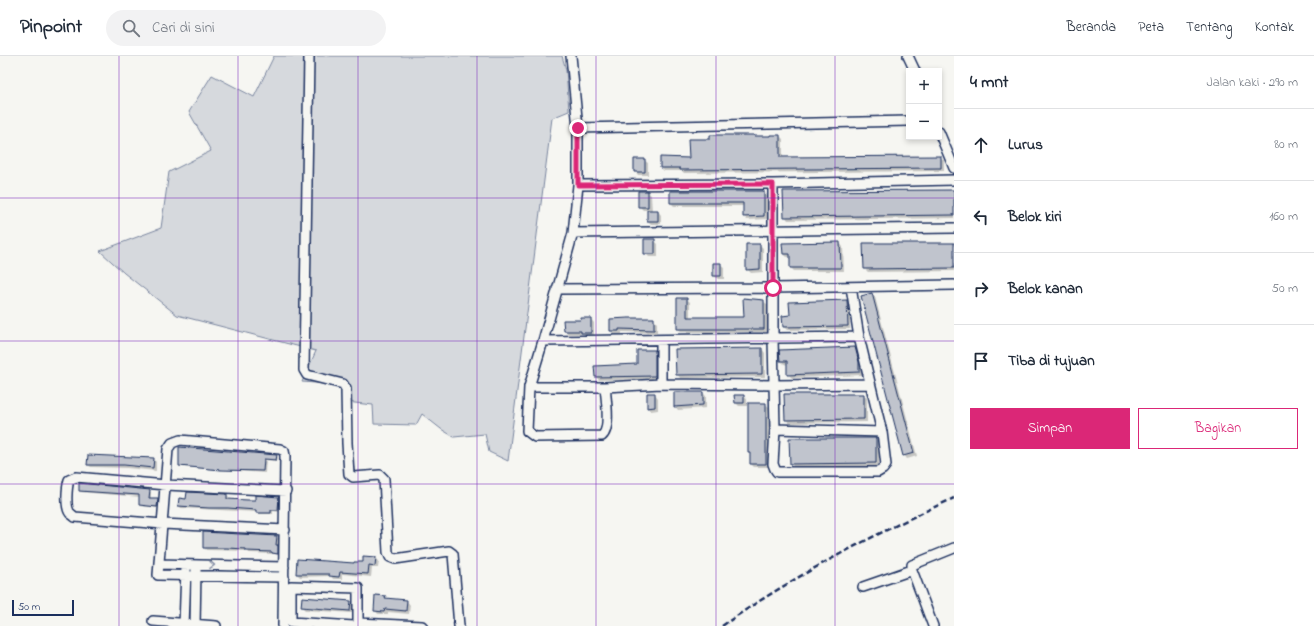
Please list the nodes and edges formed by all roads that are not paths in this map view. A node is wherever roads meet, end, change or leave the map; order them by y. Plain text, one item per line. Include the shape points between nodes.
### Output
1 (309, 56) edge
2 (571, 56) edge
3 (908, 56) edge
4 (914, 68) edge
5 (906, 121) edge
6 (578, 128) junction
7 (942, 139) edge
8 (954, 168) edge
9 (954, 180) edge
10 (773, 184) junction
11 (578, 185) junction
12 (954, 228) edge
13 (773, 231) junction
14 (573, 233) junction
15 (954, 285) edge
16 (851, 287) junction
17 (773, 288) junction
18 (557, 289) junction
19 (773, 338) junction
20 (858, 338) junction
21 (543, 341) junction
22 (661, 341) junction
23 (661, 384) junction
24 (870, 384) junction
25 (775, 385) junction
26 (605, 387) junction
27 (529, 388) junction
28 (775, 429) junction
29 (882, 432) junction
30 (166, 485) junction
31 (286, 491) junction
32 (163, 524) junction
33 (285, 530) junction
34 (954, 548) edge
35 (159, 564) junction
36 (187, 565) junction
37 (196, 565) junction
38 (284, 567) junction
39 (912, 570) junction
40 (186, 575) junction
41 (196, 575) junction
42 (284, 577) junction
43 (863, 587) dead end
44 (153, 621) dead end
45 (184, 625) edge
46 (357, 625) edge
47 (195, 626) edge
48 (216, 626) edge
49 (283, 626) edge
50 (422, 626) edge
51 (458, 626) edge
52 (932, 626) edge

1 - 51 street via 304,370 307,375 345,386 349,474 353,477 380,475 384,479 390,557 395,559 449,551 454,554
2 - 6 street
3 - 4 street
5 - 6 street
6 - 11 street
7 - 8 street
9 - 10 street
10 - 11 street
10 - 13 street
11 - 14 street
12 - 13 street
13 - 14 street
13 - 17 street
14 - 18 street
15 - 16 street
16 - 17 street
16 - 20 street
17 - 18 street
17 - 19 street
18 - 21 street
19 - 20 street
19 - 22 street
19 - 25 street
20 - 24 street
21 - 22 street
21 - 27 street
22 - 23 street
23 - 25 street
23 - 26 street
24 - 25 street
24 - 29 street
25 - 28 street
26 - 27 street
26 - 27 street via 606,431 602,436 585,437 535,437 529,434 526,428
28 - 29 street
28 - 29 street via 773,464 774,469 781,473 878,472 886,465
30 - 31 street
30 - 31 street via 169,446 180,440 280,449 286,456
30 - 32 street
30 - 32 street via 76,477 69,480 67,493 70,514 76,517
31 - 33 street
32 - 33 street
32 - 35 street
33 - 38 street
34 - 39 street via 913,564
35 - 36 street
35 - 40 street via 158,575
36 - 37 street
36 - 40 street
37 -> 38 street
37 - 41 street
38 - 42 street
39 - 43 street
39 - 52 street
40 - 41 street
40 - 45 street
41 - 42 street
41 - 47 street
42 - 49 street
44 - 45 street
45 - 47 street
46 - 46 street via 358,588 291,586 290,622
46 - 50 street
47 - 48 street

